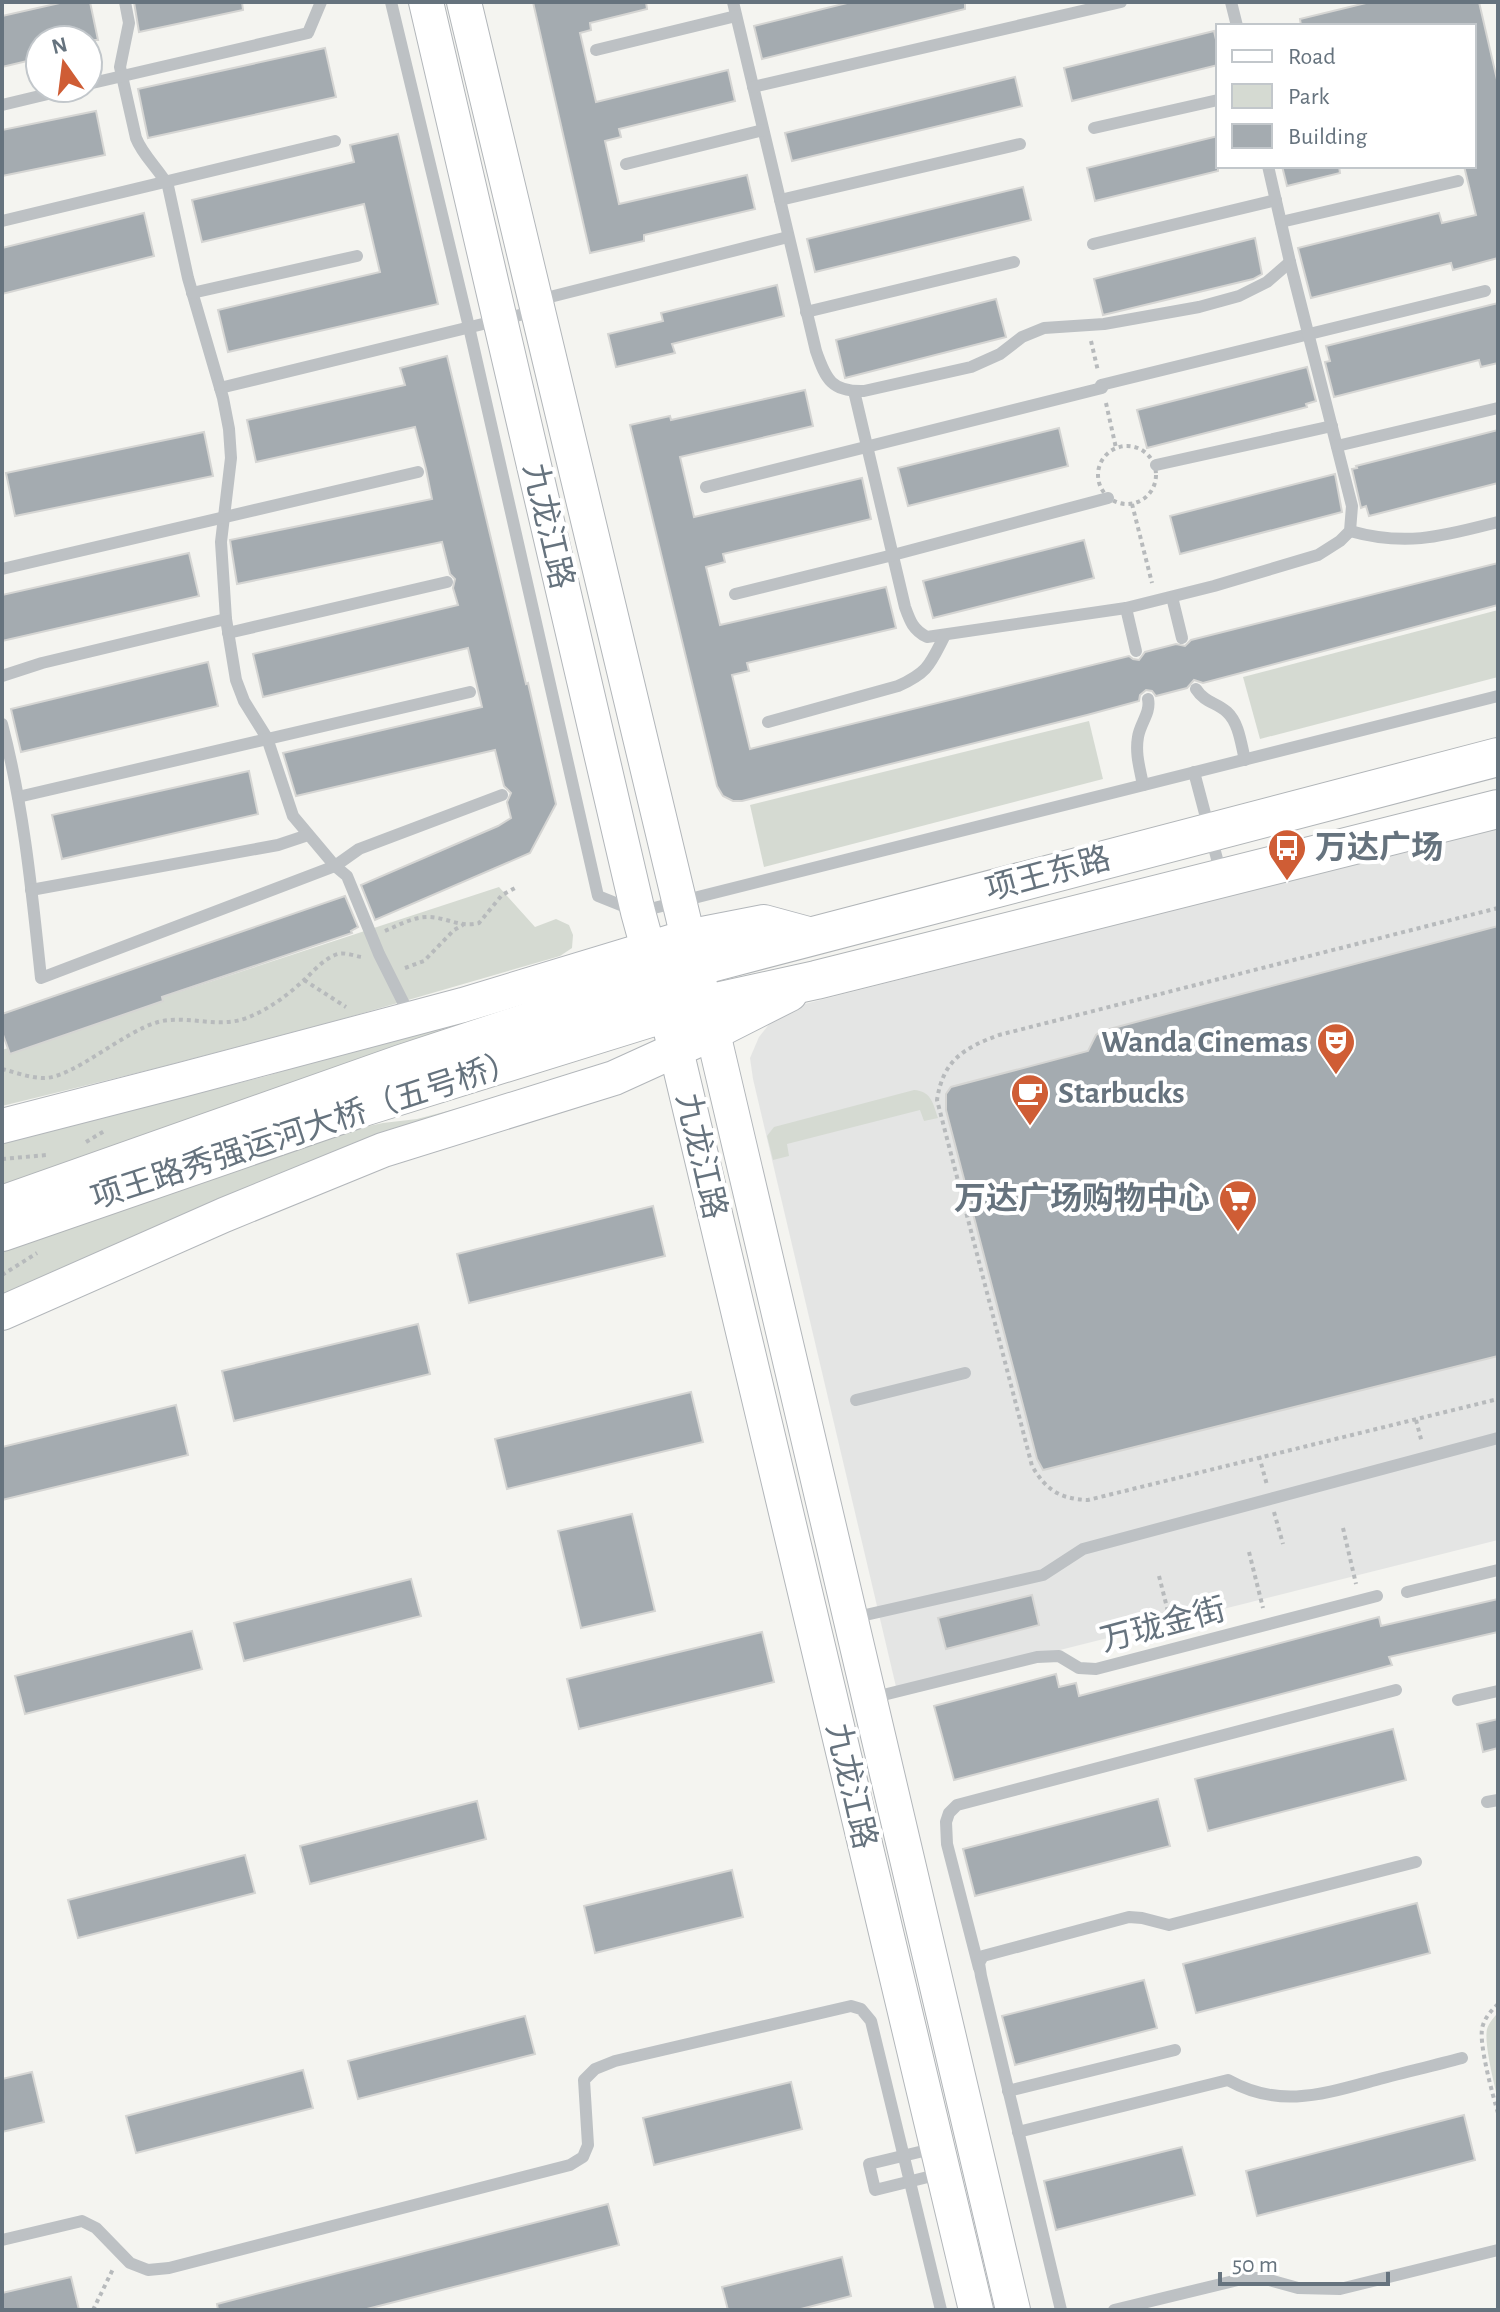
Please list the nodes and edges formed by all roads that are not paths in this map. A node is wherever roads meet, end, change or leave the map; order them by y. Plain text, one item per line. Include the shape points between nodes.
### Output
1 (125, 2) edge
2 (321, 2) edge
3 (391, 2) edge
4 (426, 2) edge
5 (464, 2) edge
6 (733, 2) edge
7 (1121, 2) edge
8 (1231, 2) edge
9 (736, 16) junction
10 (1236, 24) edge
11 (596, 50) dead end
12 (122, 76) junction
13 (104, 80) edge
14 (753, 87) junction
15 (24, 100) edge
16 (1216, 100) edge
17 (2, 105) edge
18 (1094, 128) dead end
19 (763, 130) junction
20 (335, 141) dead end
21 (1020, 144) dead end
22 (626, 164) dead end
23 (1268, 168) edge
24 (165, 181) junction
25 (1458, 181) dead end
26 (780, 200) junction
27 (1276, 200) junction
28 (2, 221) edge
29 (1281, 222) junction
30 (788, 237) junction
31 (1093, 244) dead end
32 (357, 256) dead end
33 (1014, 262) dead end
34 (1290, 262) junction
35 (1485, 291) dead end
36 (192, 293) junction
37 (536, 306) junction
38 (806, 312) junction
39 (484, 323) junction
40 (1309, 334) junction
41 (220, 388) junction
42 (854, 391) junction
43 (1498, 408) edge
44 (1332, 426) junction
45 (1337, 446) junction
46 (867, 447) junction
47 (1156, 465) road end
48 (418, 472) dead end
49 (706, 487) dead end
50 (1108, 498) road end
51 (224, 517) junction
52 (1498, 522) edge
53 (1350, 531) junction
54 (893, 555) junction
55 (2, 569) edge
56 (447, 582) dead end
57 (735, 594) dead end
58 (1172, 597) junction
59 (1126, 608) junction
60 (226, 619) junction
61 (228, 633) junction
62 (945, 635) junction
63 (1182, 638) dead end
64 (1136, 651) dead end
65 (2, 676) edge
66 (1196, 689) dead end
67 (470, 692) dead end
68 (1498, 696) edge
69 (1148, 699) dead end
70 (768, 722) dead end
71 (2, 724) edge
72 (267, 738) junction
73 (1498, 757) edge
74 (1245, 760) junction
75 (1194, 772) junction
76 (1143, 785) junction
77 (502, 795) dead end
78 (18, 797) junction
79 (1498, 809) edge
80 (1211, 831) junction
81 (308, 835) junction
82 (335, 866) junction
83 (1222, 878) junction
84 (31, 890) junction
85 (679, 902) junction
86 (638, 912) junction
87 (691, 952) junction
88 (656, 980) junction
89 (604, 1014) junction
90 (412, 1018) junction
91 (709, 1018) junction
92 (676, 1050) junction
93 (2, 1126) edge
94 (2, 1205) edge
95 (2, 1232) edge
96 (2, 1313) edge
97 (965, 1373) dead end
98 (856, 1400) dead end
99 (1498, 1438) edge
100 (1498, 1570) edge
101 (1407, 1592) dead end
102 (1377, 1596) dead end
103 (852, 1618) junction
104 (1396, 1690) dead end
105 (1498, 1691) edge
106 (871, 1698) junction
107 (1458, 1700) dead end
108 (1416, 1862) dead end
109 (981, 1976) junction
110 (1175, 2050) dead end
111 (1462, 2058) dead end
112 (1008, 2091) junction
113 (1018, 2132) junction
114 (904, 2156) junction
115 (940, 2161) junction
116 (910, 2181) junction
117 (2, 2240) edge
118 (1498, 2250) edge
119 (941, 2310) edge
120 (976, 2310) edge
121 (1013, 2310) edge
122 (1061, 2310) edge
123 (1114, 2310) edge

1 - 12 lane via 129,23
2 - 12 lane via 308,33
3 - 39 lane
4 - 39 street, 九龙江路
5 - 37 street, 九龙江路
6 - 9 lane
7 - 14 lane
8 - 10 lane
9 - 11 lane
9 - 14 lane
12 - 13 lane
12 - 24 lane via 140,148
14 - 19 lane
15 - 17 lane
16 - 18 lane
19 - 22 lane
19 - 26 lane
20 - 24 lane
21 - 26 lane
23 - 27 lane
24 - 28 lane
24 - 36 lane
25 - 29 lane
26 - 30 lane
27 - 29 lane
27 - 31 lane
29 - 34 lane
30 - 37 lane
30 - 38 lane
32 - 36 lane
33 - 38 lane
34 - 40 lane
34 - 42 lane via 1239,296 1104,324 1044,328 971,367
35 - 40 lane
36 - 41 lane
37 - 39 lane
37 - 85 street, 九龙江路
38 - 42 lane via 824,375 836,386
39 - 41 lane
39 - 86 street, 九龙江路
40 - 44 lane
40 - 46 lane
41 - 51 lane via 231,458
42 - 46 lane
43 - 45 lane
44 - 45 lane
44 - 47 lane
45 - 53 lane via 1352,506
46 - 49 lane
46 - 54 lane
48 - 51 lane
50 - 54 lane
51 - 55 lane
51 - 60 lane
52 - 53 lane via 1423,540 1390,540
53 - 58 lane via 1318,555
54 - 57 lane
54 - 62 lane via 912,626 927,637
56 - 61 lane
58 - 59 lane
58 - 63 lane
59 - 62 lane
59 - 64 lane
60 - 61 lane
60 - 65 lane
61 - 72 lane via 236,680
62 - 70 lane via 929,667 917,677
66 - 74 lane via 1202,699 1227,712
67 - 72 lane
68 - 74 lane
69 - 76 lane via 1150,709 1136,752
71 - 78 lane
72 - 78 lane
72 - 81 lane via 293,816
73 - 80 main road, 项王东路
74 - 75 lane
75 - 76 lane
75 - 80 lane
76 - 85 lane
77 - 82 lane via 359,849
78 - 84 lane
79 - 83 main road, 项王东路
80 - 83 lane
80 - 87 main road, 项王东路 via 812,935
81 - 82 lane
81 - 84 lane
82 - 84 lane via 41,978
82 - 90 lane via 347,876
83 - 91 main road, 项王东路 via 816,980
85 - 86 lane
85 - 87 street, 九龙江路
86 - 88 street, 九龙江路
87 - 88 main road, 项王东路
87 - 91 street, 九龙江路
88 - 89 main road, 项王东路
88 - 90 street via 463,1005
88 - 91 main road, 项王东路
88 - 92 street, 九龙江路
89 - 94 main road, 项王路秀强运河大桥（五号桥） via 401,1064
89 - 95 main road, 项王路秀强运河大桥（五号桥） via 360,1108
90 - 93 street
91 - 92 street
91 - 103 street, 九龙江路
92 - 96 street via 614,1078 383,1150
92 - 115 street, 九龙江路
97 - 98 lane
99 - 103 lane via 1083,1549 1043,1575
100 - 101 lane
102 - 106 lane, 万珑金街 via 1092,1670 1059,1656 1037,1657
103 - 106 street, 九龙江路
104 - 109 lane via 957,1805 946,1822 947,1844
105 - 107 lane
106 - 121 street, 九龙江路
108 - 109 lane via 1169,1925 1129,1917 983,1956
109 - 112 lane
110 - 112 lane
111 - 113 lane via 1291,2098 1264,2095 1228,2080
112 - 113 lane
113 - 122 lane
114 - 115 lane
114 - 116 lane
114 - 116 lane via 869,2164 875,2190
114 - 117 lane via 871,2021 851,2006 595,2069 584,2080 588,2145 583,2157 570,2165 169,2268 148,2270 130,2263 82,2221
115 - 116 lane
115 - 120 street, 九龙江路
116 - 119 lane
118 - 123 lane via 1340,2289 1246,2278

